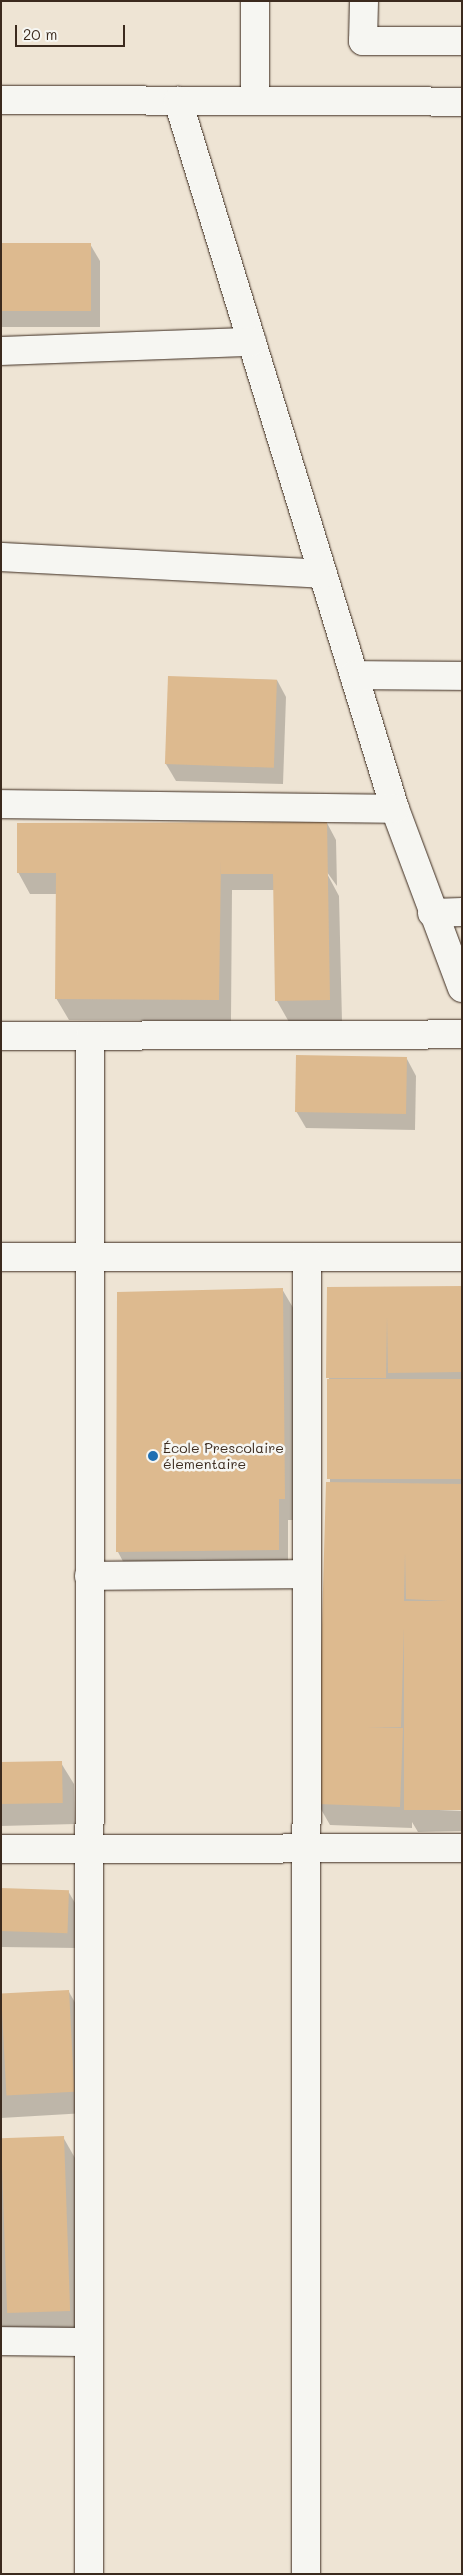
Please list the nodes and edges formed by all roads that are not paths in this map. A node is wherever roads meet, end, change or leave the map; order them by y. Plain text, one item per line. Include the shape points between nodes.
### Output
1 (255, 1) edge
2 (364, 1) edge
3 (462, 41) edge
4 (1, 100) edge
5 (178, 101) junction
6 (255, 101) junction
7 (462, 102) edge
8 (252, 342) junction
9 (1, 351) edge
10 (1, 557) edge
11 (323, 574) junction
12 (354, 676) junction
13 (462, 676) edge
14 (1, 804) edge
15 (395, 809) junction
16 (462, 912) edge
17 (432, 913) junction
18 (462, 988) edge
19 (462, 1034) edge
20 (1, 1036) edge
21 (90, 1036) junction
22 (1, 1257) edge
23 (89, 1257) junction
24 (307, 1257) junction
25 (462, 1257) edge
26 (306, 1574) junction
27 (89, 1576) junction
28 (462, 1848) edge
29 (1, 1849) edge
30 (89, 1849) junction
31 (306, 1849) junction
32 (1, 2341) edge
33 (89, 2342) junction
34 (89, 2574) edge
35 (306, 2574) edge

1 - 6 street
2 - 3 street via 363,41
4 - 5 street
5 - 6 street
5 - 8 street
6 - 7 street
8 - 9 street
8 - 11 street
10 - 11 street
11 - 12 street
12 - 13 street
12 - 15 street
14 - 15 street
15 - 17 street
16 - 17 street
17 - 18 street
19 - 21 street
20 - 21 street
21 - 23 street
22 - 23 street
23 - 24 street
23 - 27 street
24 - 25 street
24 - 26 street
26 - 27 street
26 - 31 street
27 - 30 street
28 - 31 street
29 - 30 street
30 - 31 street
30 - 33 street
31 - 35 street
32 - 33 street
33 - 34 street

